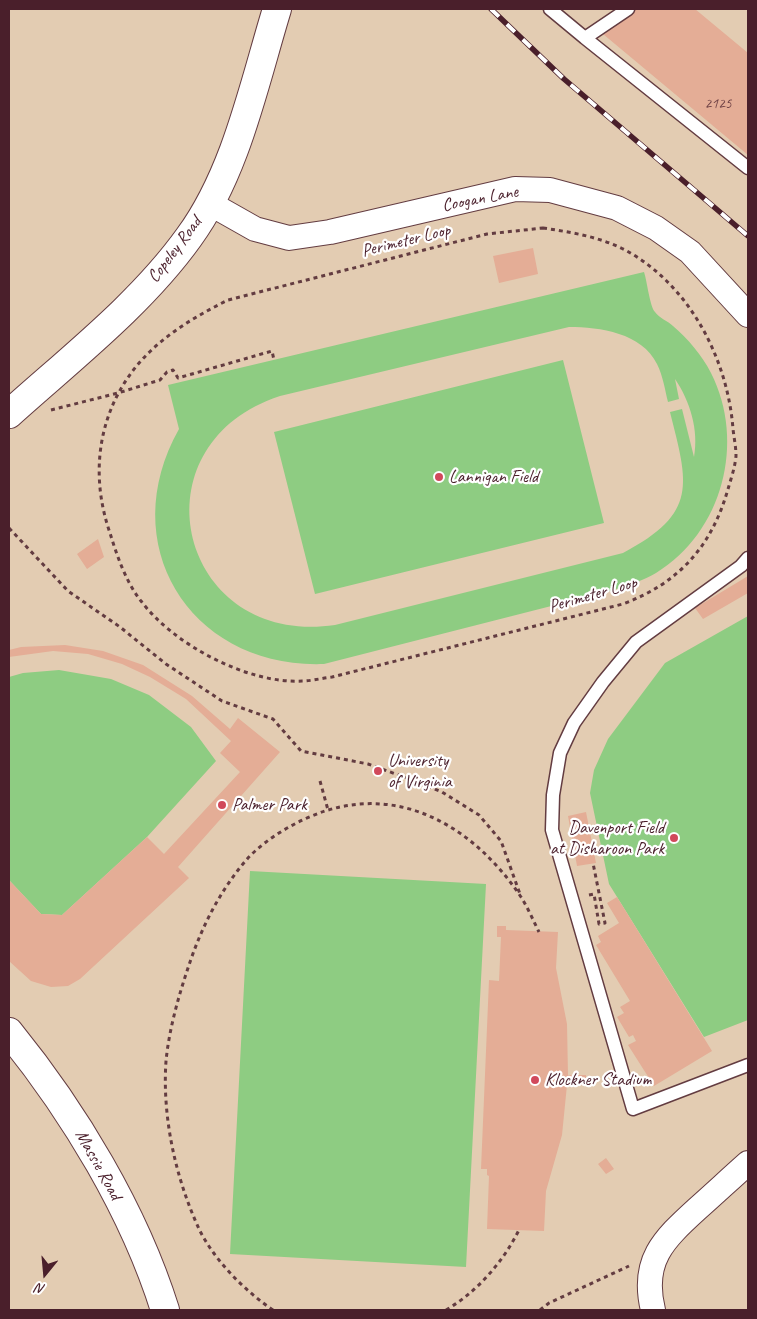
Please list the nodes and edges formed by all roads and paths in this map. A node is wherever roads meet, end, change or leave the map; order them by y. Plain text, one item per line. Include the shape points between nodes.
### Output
1 (277, 9) edge
2 (550, 9) edge
3 (628, 9) edge
4 (585, 38) junction
5 (748, 168) edge
6 (209, 203) junction
7 (748, 315) edge
8 (274, 360) dead end
9 (118, 393) junction
10 (10, 413) edge
11 (9, 528) edge
12 (748, 558) edge
13 (320, 781) dead end
14 (328, 810) junction
15 (593, 863) dead end
16 (521, 897) junction
17 (571, 899) junction
18 (539, 932) dead end
19 (9, 1032) edge
20 (748, 1065) edge
21 (748, 1163) edge
22 (519, 1230) dead end
23 (656, 1253) junction
24 (165, 1310) edge
25 (273, 1310) edge
26 (446, 1310) edge
27 (540, 1310) edge
28 (653, 1310) edge

1 - 6 street, Copeley Road via 235,148
2 - 4 lane
3 - 4 lane
4 - 5 lane
6 - 7 street, Coogan Lane via 255,229 289,238 330,232 515,190 550,190 617,208 656,228 690,252
6 - 10 street, Copeley Road via 190,237 140,296
8 - 9 path via 272,352 178,378 173,370 160,380
9 - 9 path, Perimeter Loop via 108,419 98,466 105,520 115,550 136,592 159,622 185,643 218,660 274,679 302,682 623,604 644,596 684,568 702,548 724,503 736,456 732,413 720,364 693,313 679,295 654,271 619,247 580,234 543,228 488,234 228,300 164,337
9 - 10 path via 36,413
11 - 16 path via 68,592 166,664 222,700 273,719 300,751 368,764 404,777 442,792 479,816 501,841
12 - 17 lane via 636,642 574,722 560,753 553,795 552,830
13 - 14 path
14 - 16 path via 371,803 403,805 429,814 455,830 490,859
14 - 25 path via 309,816 274,836 249,858 223,892 204,926 185,976 176,1004 166,1062 168,1126 181,1178 201,1232 226,1268
15 - 17 path via 605,923 599,924 594,894
16 - 18 path
17 - 20 lane via 633,1109
19 - 24 street, Massie Road via 68,1112 114,1192 151,1266
21 - 23 street via 668,1236
22 - 26 path via 506,1254 486,1277
23 - 27 path
23 - 28 street via 649,1275

